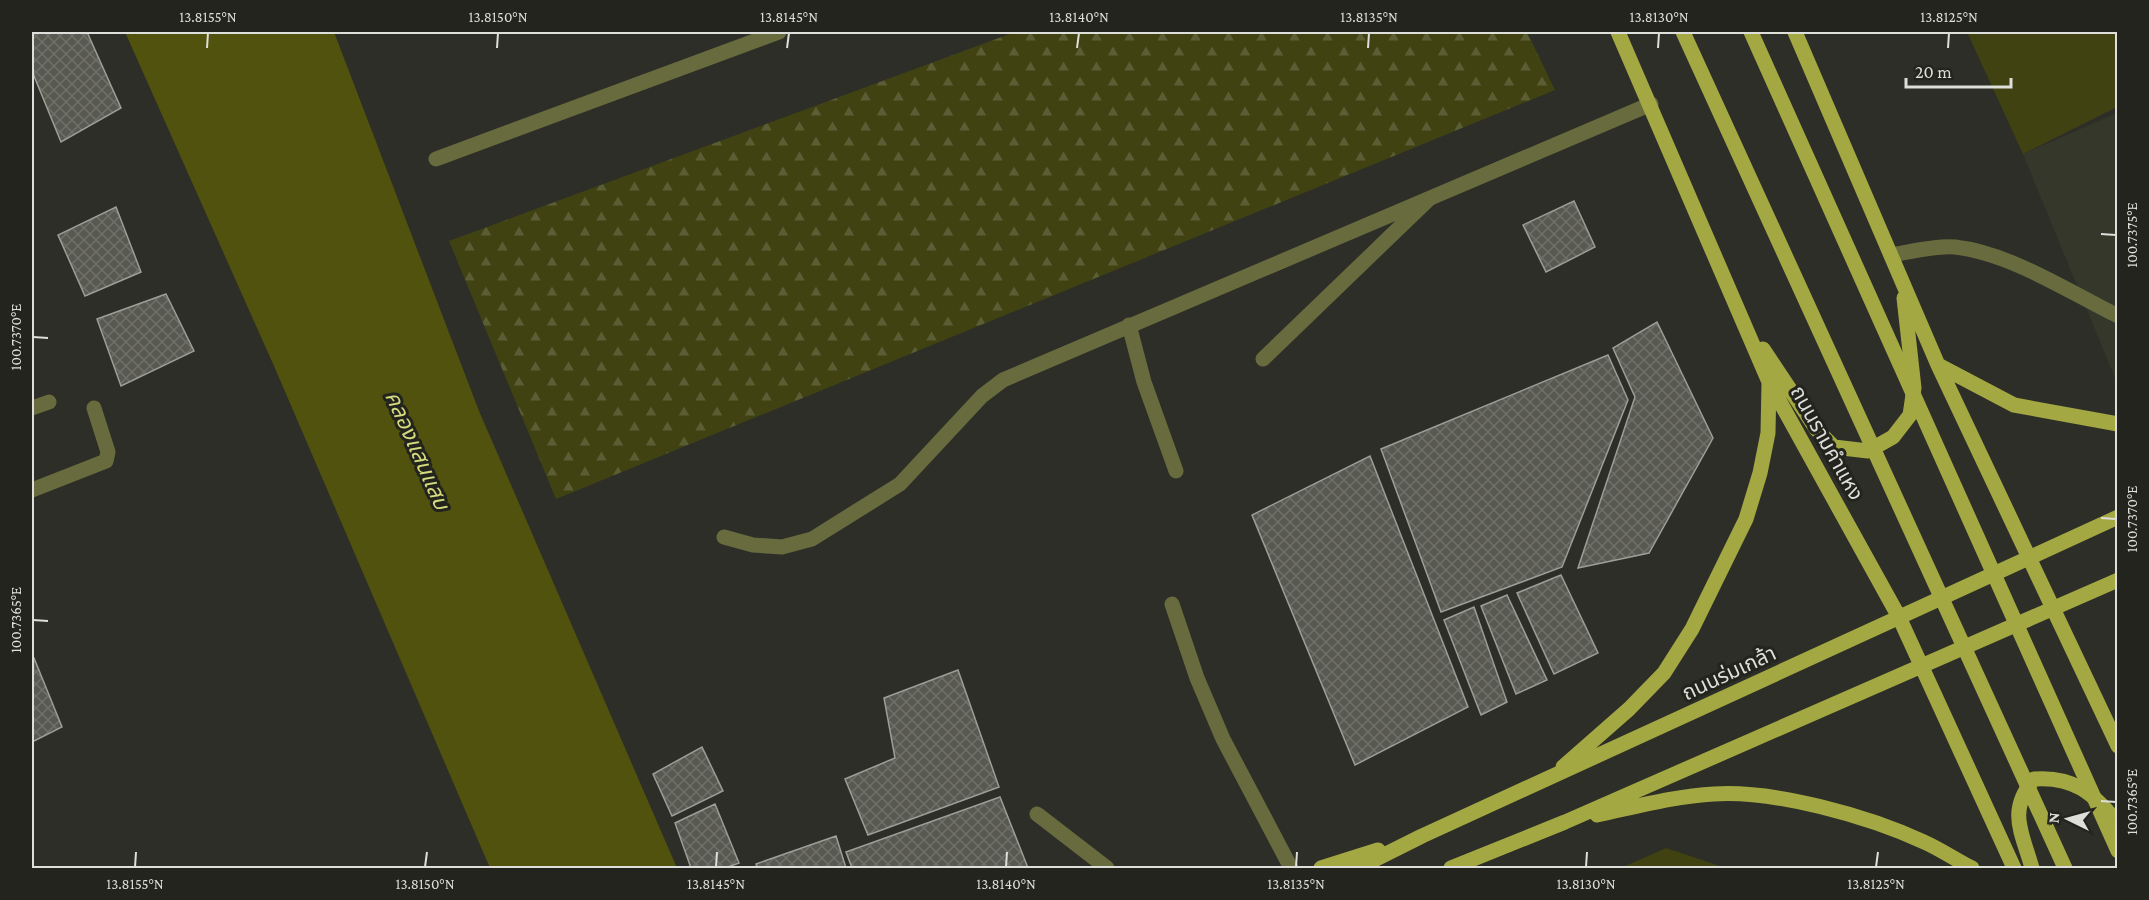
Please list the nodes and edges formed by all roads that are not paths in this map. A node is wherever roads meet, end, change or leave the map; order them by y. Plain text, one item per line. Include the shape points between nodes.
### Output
1 (779, 32) edge
2 (1618, 32) edge
3 (1683, 32) edge
4 (1751, 32) edge
5 (1795, 32) edge
6 (1651, 104) junction
7 (436, 159) dead end
8 (1429, 200) junction
9 (1890, 255) junction
10 (1902, 283) junction
11 (2118, 316) edge
12 (1742, 318) junction
13 (1129, 325) junction
14 (1263, 358) dead end
15 (1938, 365) junction
16 (1769, 382) junction
17 (49, 402) dead end
18 (32, 408) edge
19 (94, 408) dead end
20 (2118, 424) edge
21 (1176, 471) dead end
22 (32, 490) edge
23 (2118, 517) edge
24 (724, 537) dead end
25 (2028, 557) junction
26 (2118, 580) edge
27 (1172, 604) dead end
28 (2054, 608) junction
29 (1899, 617) junction
30 (1921, 667) junction
31 (2118, 747) edge
32 (1549, 778) junction
33 (1037, 814) dead end
34 (1564, 822) junction
35 (2118, 823) edge
36 (1422, 836) junction
37 (2118, 851) edge
38 (1107, 868) edge
39 (1291, 868) edge
40 (1321, 868) edge
41 (1358, 868) edge
42 (1451, 868) edge
43 (1972, 868) edge
44 (2014, 868) edge
45 (2032, 868) edge
46 (2065, 868) edge

1 - 7 street
2 - 6 main road, ถนนรามคำแหง
3 - 46 main road, ถนนรามคำแหง, bridge
4 - 37 main road, bridge
5 - 9 main road
6 - 8 street
6 - 12 main road, ถนนรามคำแหง
8 - 13 street
8 - 14 street
9 - 10 main road
9 - 11 street via 1953,246 1968,249 2035,272
10 - 12 main road via 1914,388 1910,415 1893,438 1868,451 1834,447 1816,430
10 - 15 main road
12 - 16 main road, ถนนรามคำแหง
13 - 21 street via 1144,382
13 - 24 street via 1003,380 982,396 900,484 812,539 782,547
15 - 20 main road via 2014,405
15 - 25 main road
16 - 29 main road, ถนนรามคำแหง
16 - 32 main road via 1768,433 1746,519 1692,629 1664,673
17 - 18 street
19 - 22 street via 108,452 106,462
23 - 25 main road, ถนนร่มเกล้า
25 - 28 main road
25 - 29 main road, ถนนร่มเกล้า
26 - 28 main road
27 - 39 street via 1223,739
28 - 30 main road
28 - 31 main road
29 - 30 main road, ถนนรามคำแหง
29 - 32 main road, ถนนร่มเกล้า
30 - 34 main road
30 - 44 main road, ถนนรามคำแหง
32 - 36 main road, ถนนร่มเกล้า
33 - 38 street
34 - 42 main road
34 - 43 main road via 1663,801 1714,794 1751,795 1872,822 1924,842
35 - 45 main road via 2076,784 2054,777 2034,779 2021,795 2018,818
36 - 40 main road
36 - 41 main road, ถนนร่มเกล้า

